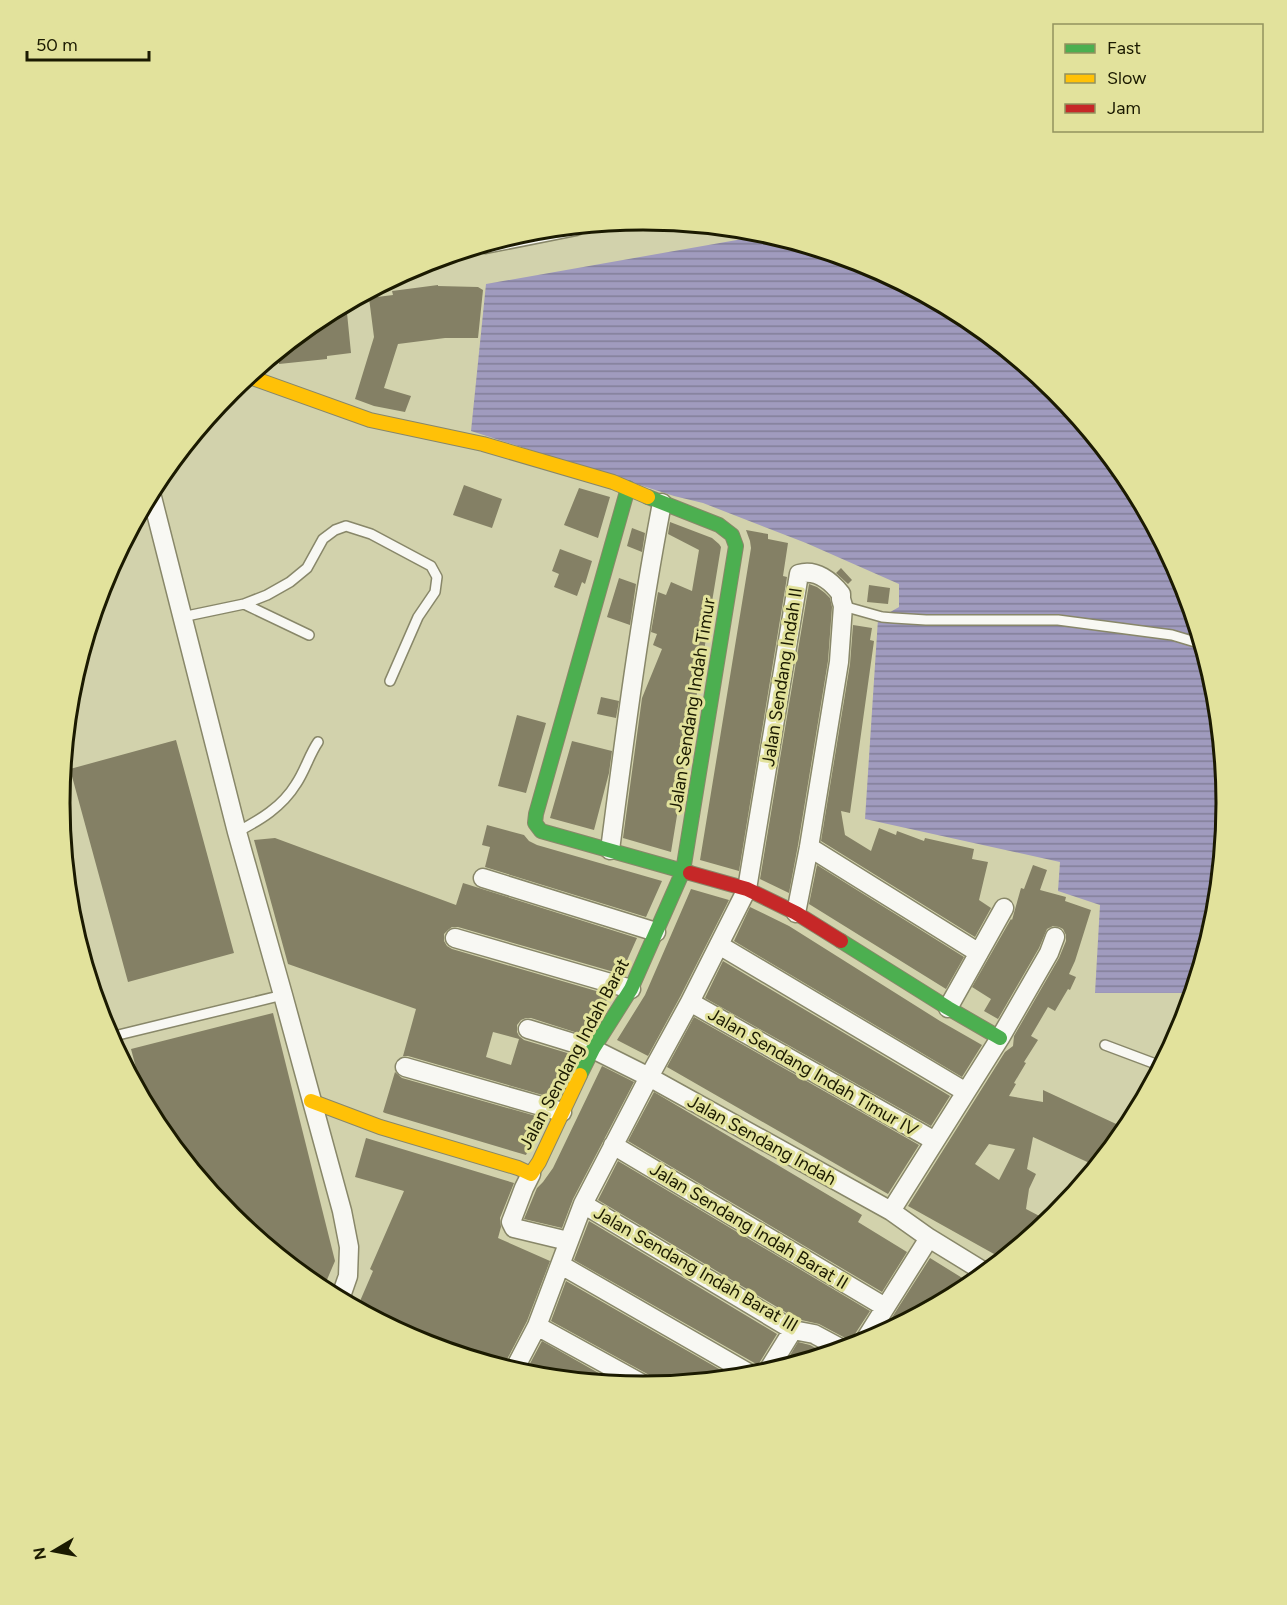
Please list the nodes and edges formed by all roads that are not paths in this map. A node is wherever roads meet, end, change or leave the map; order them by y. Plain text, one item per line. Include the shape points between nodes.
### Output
1 (258, 379) edge
2 (628, 488) junction
3 (662, 503) junction
4 (153, 506) edge
5 (244, 604) junction
6 (843, 606) junction
7 (182, 617) junction
8 (309, 635) dead end
9 (1193, 641) edge
10 (390, 681) dead end
11 (318, 742) dead end
12 (237, 832) junction
13 (809, 847) junction
14 (610, 850) junction
15 (683, 871) junction
16 (483, 878) dead end
17 (747, 889) junction
18 (1004, 908) dead end
19 (796, 913) junction
20 (656, 932) junction
21 (1055, 937) dead end
22 (455, 938) dead end
23 (719, 945) junction
24 (980, 953) junction
25 (631, 989) junction
26 (283, 995) junction
27 (690, 1002) junction
28 (948, 1008) junction
29 (528, 1029) dead end
30 (121, 1036) edge
31 (1000, 1038) junction
32 (1105, 1045) dead end
33 (593, 1049) junction
34 (1153, 1063) edge
35 (405, 1067) dead end
36 (649, 1077) junction
37 (966, 1092) junction
38 (312, 1101) junction
39 (562, 1112) junction
40 (935, 1142) junction
41 (613, 1145) junction
42 (531, 1173) junction
43 (584, 1204) junction
44 (891, 1211) junction
45 (929, 1238) junction
46 (568, 1241) junction
47 (561, 1264) junction
48 (977, 1268) edge
49 (343, 1290) edge
50 (885, 1307) junction
51 (537, 1326) junction
52 (872, 1328) edge
53 (793, 1330) junction
54 (832, 1344) edge
55 (775, 1360) edge
56 (519, 1361) edge
57 (738, 1367) edge
58 (626, 1375) edge

1 - 2 street via 370,420 483,444
2 - 3 street
2 - 14 street via 534,823 541,831
3 - 14 street via 627,714
3 - 15 street, Jalan Sendang Indah Timur via 719,525 732,535 736,546
4 - 7 street
5 - 7 lane
5 - 8 lane
5 - 10 lane via 290,582 307,568 323,539 335,530 346,526 372,534 431,566 437,577 435,592 418,617
6 - 9 lane via 894,618 1058,620
6 - 13 street via 839,662
6 - 17 street, Jalan Sendang Indah II via 841,594 825,578 809,572 799,574
7 - 12 street
11 - 12 lane via 296,785 273,811
12 - 26 street
13 - 19 street
13 - 24 street
14 - 15 street
15 - 17 street
15 - 20 street, Jalan Sendang Indah Barat
16 - 20 street
17 - 19 street
17 - 23 street, Jalan Sendang Indah II
18 - 24 street
19 - 28 street
20 - 25 street, Jalan Sendang Indah Barat
21 - 31 street
22 - 25 street
23 - 27 street, Jalan Sendang Indah II
23 - 37 street
24 - 28 street
25 - 33 street, Jalan Sendang Indah Barat
26 - 30 lane
26 - 38 street
27 - 36 street, Jalan Sendang Indah II
27 - 40 street, Jalan Sendang Indah Timur IV
28 - 31 street
29 - 33 street, Jalan Sendang Indah
31 - 37 street
32 - 34 lane
33 - 36 street, Jalan Sendang Indah
33 - 39 street, Jalan Sendang Indah Barat
35 - 39 street
36 - 41 street, Jalan Sendang Indah II
36 - 44 street, Jalan Sendang Indah
37 - 40 street
38 - 42 street, Jalan Sendang Indah Barat via 380,1127
38 - 49 street via 349,1247
39 - 42 street, Jalan Sendang Indah Barat
40 - 44 street
41 - 43 street, Jalan Sendang Indah II
41 - 50 street, Jalan Sendang Indah Barat II
42 - 46 street via 511,1222 514,1228
43 - 46 street, Jalan Sendang Indah II
43 - 53 street, Jalan Sendang Indah Barat III
44 - 45 street, Jalan Sendang Indah
45 - 48 street, Jalan Sendang Indah
45 - 50 street
46 - 47 street, Jalan Sendang Indah II
47 - 51 street, Jalan Sendang Indah II
47 - 57 street
50 - 52 street
51 - 56 street, Jalan Sendang Indah II
51 - 58 street
53 - 54 street, Jalan Sendang Indah Barat III via 814,1334
53 - 55 street

